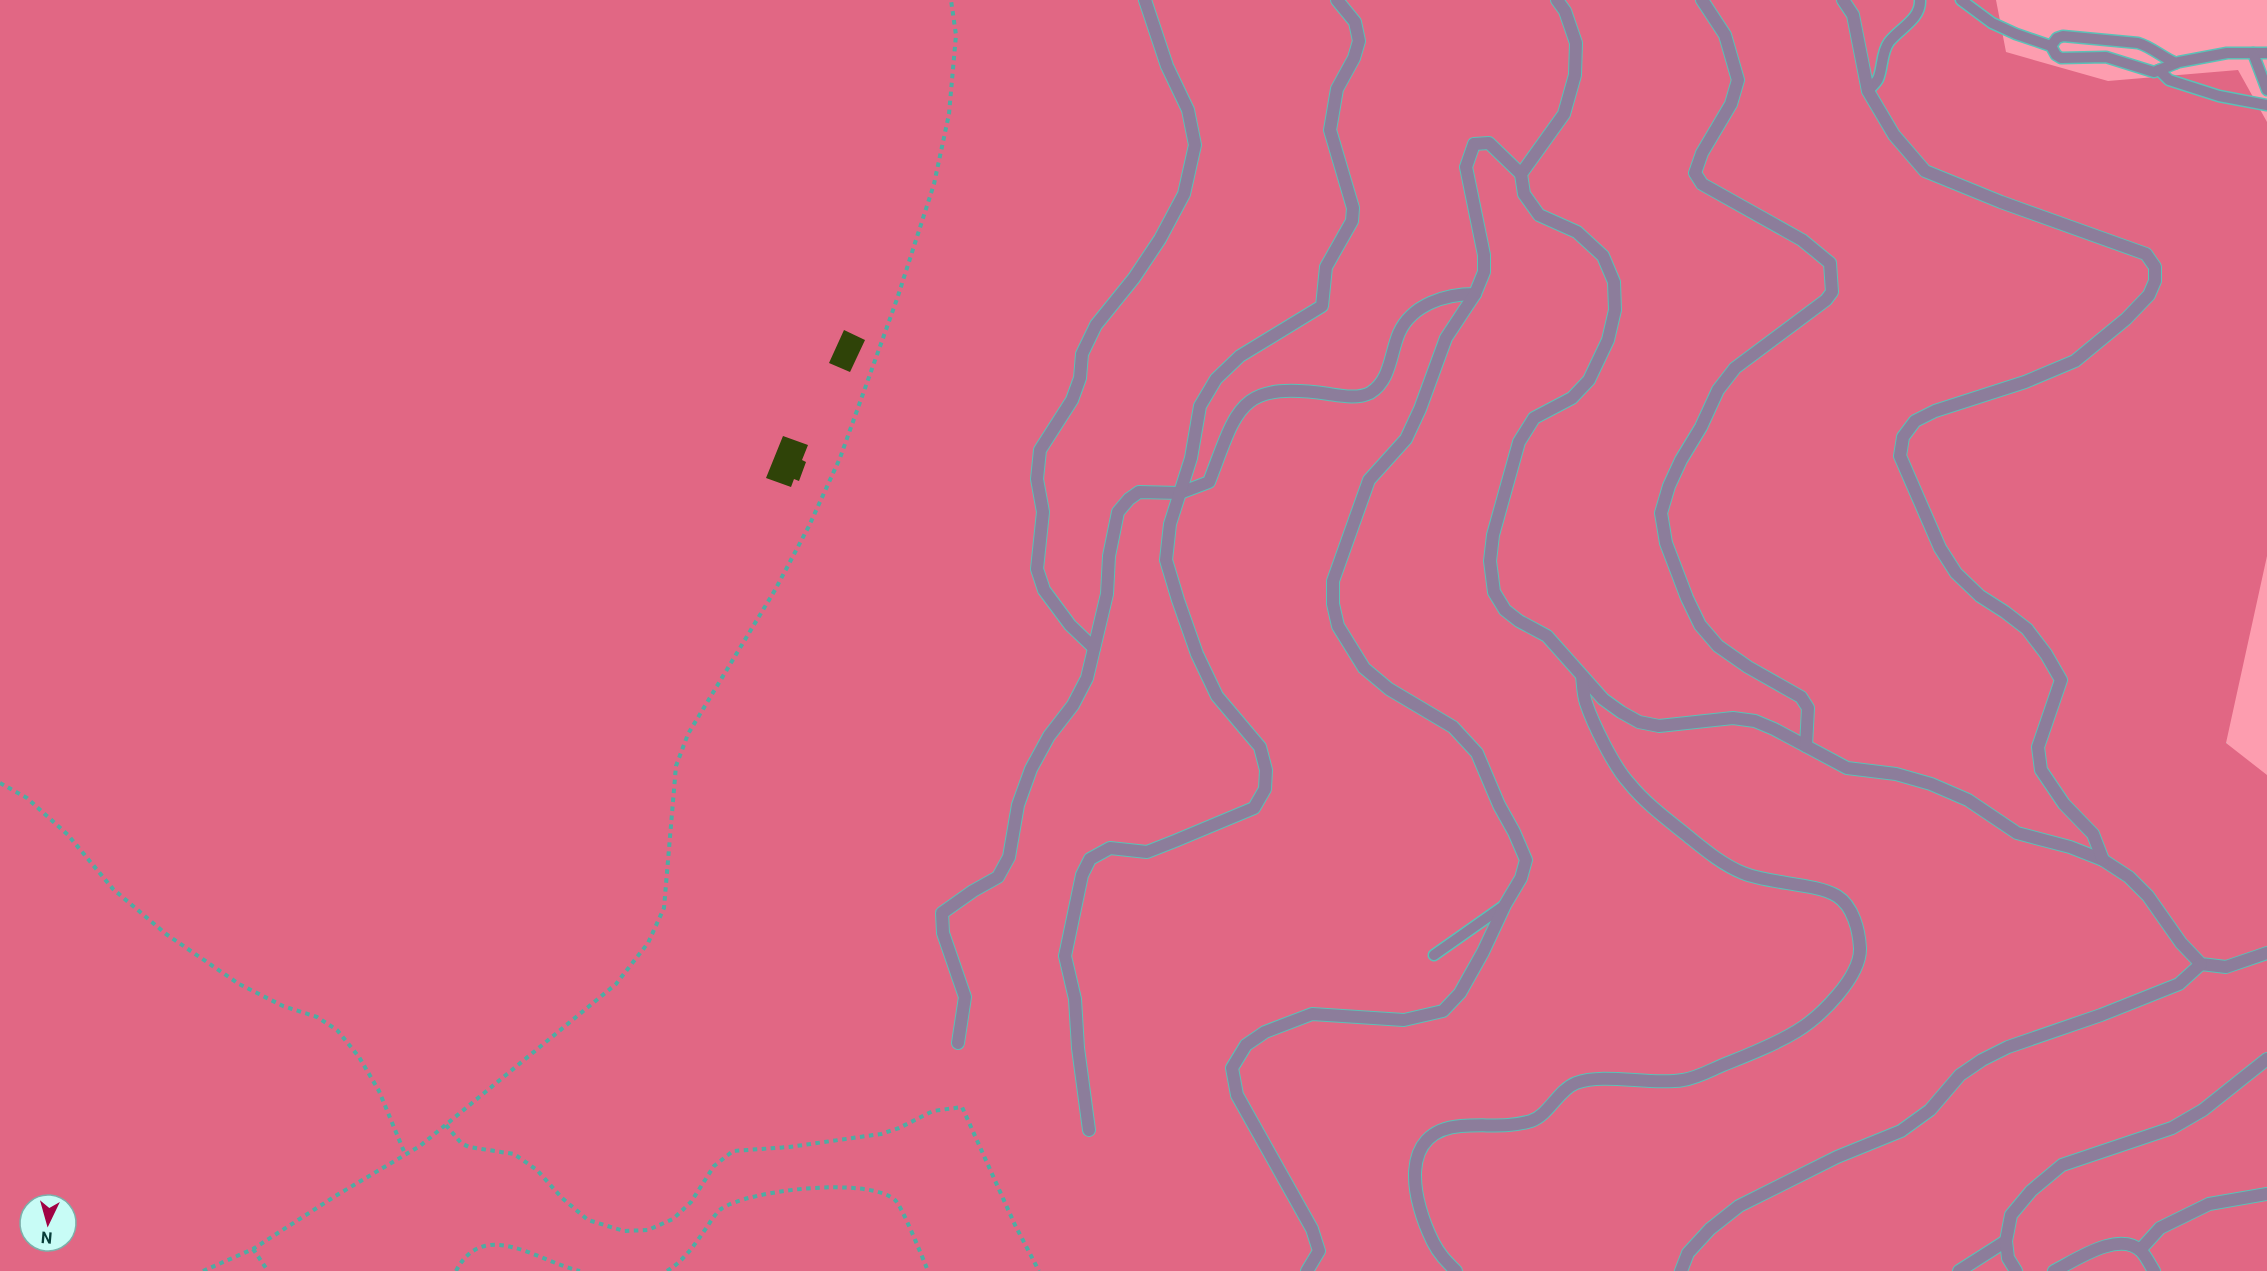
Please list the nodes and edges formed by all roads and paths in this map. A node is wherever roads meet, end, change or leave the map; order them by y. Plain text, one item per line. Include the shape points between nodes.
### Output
1 (951, 0) edge
2 (1145, 0) edge
3 (1337, 0) edge
4 (1557, 0) edge
5 (1702, 0) edge
6 (1843, 0) edge
7 (1920, 0) edge
8 (1961, 0) edge
9 (2051, 46) junction
10 (2267, 52) edge
11 (2253, 53) junction
12 (2176, 63) junction
13 (2159, 70) junction
14 (2267, 90) edge
15 (1868, 91) junction
16 (2267, 105) edge
17 (1521, 174) junction
18 (1475, 294) junction
19 (1180, 493) junction
20 (1094, 648) junction
21 (1582, 676) junction
22 (1806, 746) junction
23 (0, 783) edge
24 (2103, 861) junction
25 (1505, 905) junction
26 (2267, 953) edge
27 (1434, 955) dead end
28 (2201, 964) junction
29 (958, 1043) dead end
30 (2267, 1059) edge
31 (446, 1125) junction
32 (1089, 1130) dead end
33 (405, 1155) junction
34 (2267, 1194) edge
35 (2006, 1241) junction
36 (253, 1249) junction
37 (2140, 1250) junction
38 (203, 1271) edge
39 (268, 1271) edge
40 (456, 1271) edge
41 (580, 1271) edge
42 (667, 1271) edge
43 (928, 1271) edge
44 (1040, 1271) edge
45 (1307, 1271) edge
46 (1456, 1271) edge
47 (1680, 1271) edge
48 (1959, 1271) edge
49 (2016, 1271) edge
50 (2054, 1271) edge
51 (2154, 1271) edge

1 - 31 path via 956,35 949,114 934,184 840,458 775,590 688,734 680,755 664,908 648,944 616,984
2 - 20 street via 1167,66 1188,110 1195,145 1184,194 1134,278 1096,325 1082,354 1080,378 1072,400 1040,450 1037,479 1043,512 1037,569 1044,590 1070,625
3 - 19 street via 1355,21 1359,41 1337,89 1330,130 1353,208 1352,221 1326,267 1322,306 1240,356 1216,379 1200,406
4 - 17 street via 1576,43 1575,75 1564,114
5 - 22 street via 1725,35 1738,80 1731,104 1702,153 1695,173 1702,184 1802,240 1830,263 1832,292 1735,368 1718,390 1681,460 1661,513 1666,543 1700,625 1718,645 1748,667 1801,697 1808,708
6 - 15 street via 1853,15
7 - 15 lane via 1913,20 1889,43 1878,79
8 - 9 lane via 1992,23
9 - 12 lane via 2063,36 2138,43
9 - 13 lane via 2061,58 2106,57 2154,72
10 - 11 lane
11 - 12 lane via 2226,53
11 - 14 lane
12 - 13 lane
13 - 16 lane via 2169,80 2219,96
15 - 24 street via 1894,135 1925,171 2146,254 2155,267 2155,282 2149,295 2075,361 1915,421 1903,437 1900,456 1940,548 1956,573 1980,597 2027,629 2061,680 2038,747 2041,770 2064,804 2093,834
17 - 18 street via 1489,142 1474,144 1466,167 1484,255 1484,272
17 - 21 street via 1524,194 1539,215 1592,243 1603,256 1614,282 1616,310 1608,340 1589,380 1572,398 1534,418 1519,442 1493,535 1490,561 1494,592 1505,610 1547,636
18 - 19 street via 1458,294 1432,302 1411,314 1399,333 1380,386 1367,395 1347,397 1299,390 1262,394 1245,404 1233,420 1209,482
18 - 25 street via 1446,338 1406,440 1369,480 1333,582 1333,604 1338,626 1364,668 1389,689 1453,728 1478,753 1498,805 1526,860 1521,878
19 - 20 street via 1139,492 1118,512 1109,556 1107,594
19 - 32 street via 1170,524 1166,560 1197,654 1217,696 1260,747 1266,770 1265,789 1254,808 1175,841 1147,852 1110,848 1090,859 1082,875 1065,956 1075,999
20 - 29 street via 1087,678 1073,705 1049,736 1031,769 1018,805 1009,857 998,877 942,913 943,933 965,997
21 - 22 street via 1603,699 1639,722 1659,726 1733,718 1755,721
21 - 46 street via 1586,702 1609,752 1627,782 1647,802 1711,855 1740,872 1836,896 1849,908 1858,928 1860,951 1855,973 1825,1008 1799,1030 1765,1048 1686,1080 1593,1079 1574,1083 1534,1120 1507,1127 1459,1126 1439,1132 1425,1143 1416,1161 1414,1189 1431,1239
22 - 24 street via 1847,768 1896,774 1931,784 1968,800 2017,833 2070,847
23 - 33 path via 27,798 68,835 113,889 166,934 238,984 317,1017 337,1030 379,1090
24 - 28 street via 2129,877 2148,896
25 - 27 lane
25 - 45 street via 1460,993 1443,1011 1404,1020 1312,1014 1265,1032 1246,1046 1232,1068 1237,1095 1312,1229 1319,1251
26 - 28 street via 2226,967
28 - 47 street via 2179,984 1982,1060 1960,1075 1930,1110 1901,1131 1739,1206 1688,1253
30 - 35 street via 2203,1110 2172,1128 2062,1165 2031,1191 2011,1215
31 - 33 path
31 - 44 path via 461,1143 514,1154 537,1170 588,1220 624,1231 648,1230 673,1219 691,1202 714,1166 734,1151 881,1134 933,1111 962,1107
33 - 36 path
34 - 37 street via 2209,1204 2160,1228
35 - 48 street
35 - 49 street via 2008,1258
36 - 38 path
36 - 39 path
37 - 50 street via 2122,1242 2106,1245
37 - 51 street
40 - 41 path via 467,1253 487,1245 518,1248
42 - 43 path via 681,1263 718,1212 732,1202 834,1186 881,1193 896,1201

